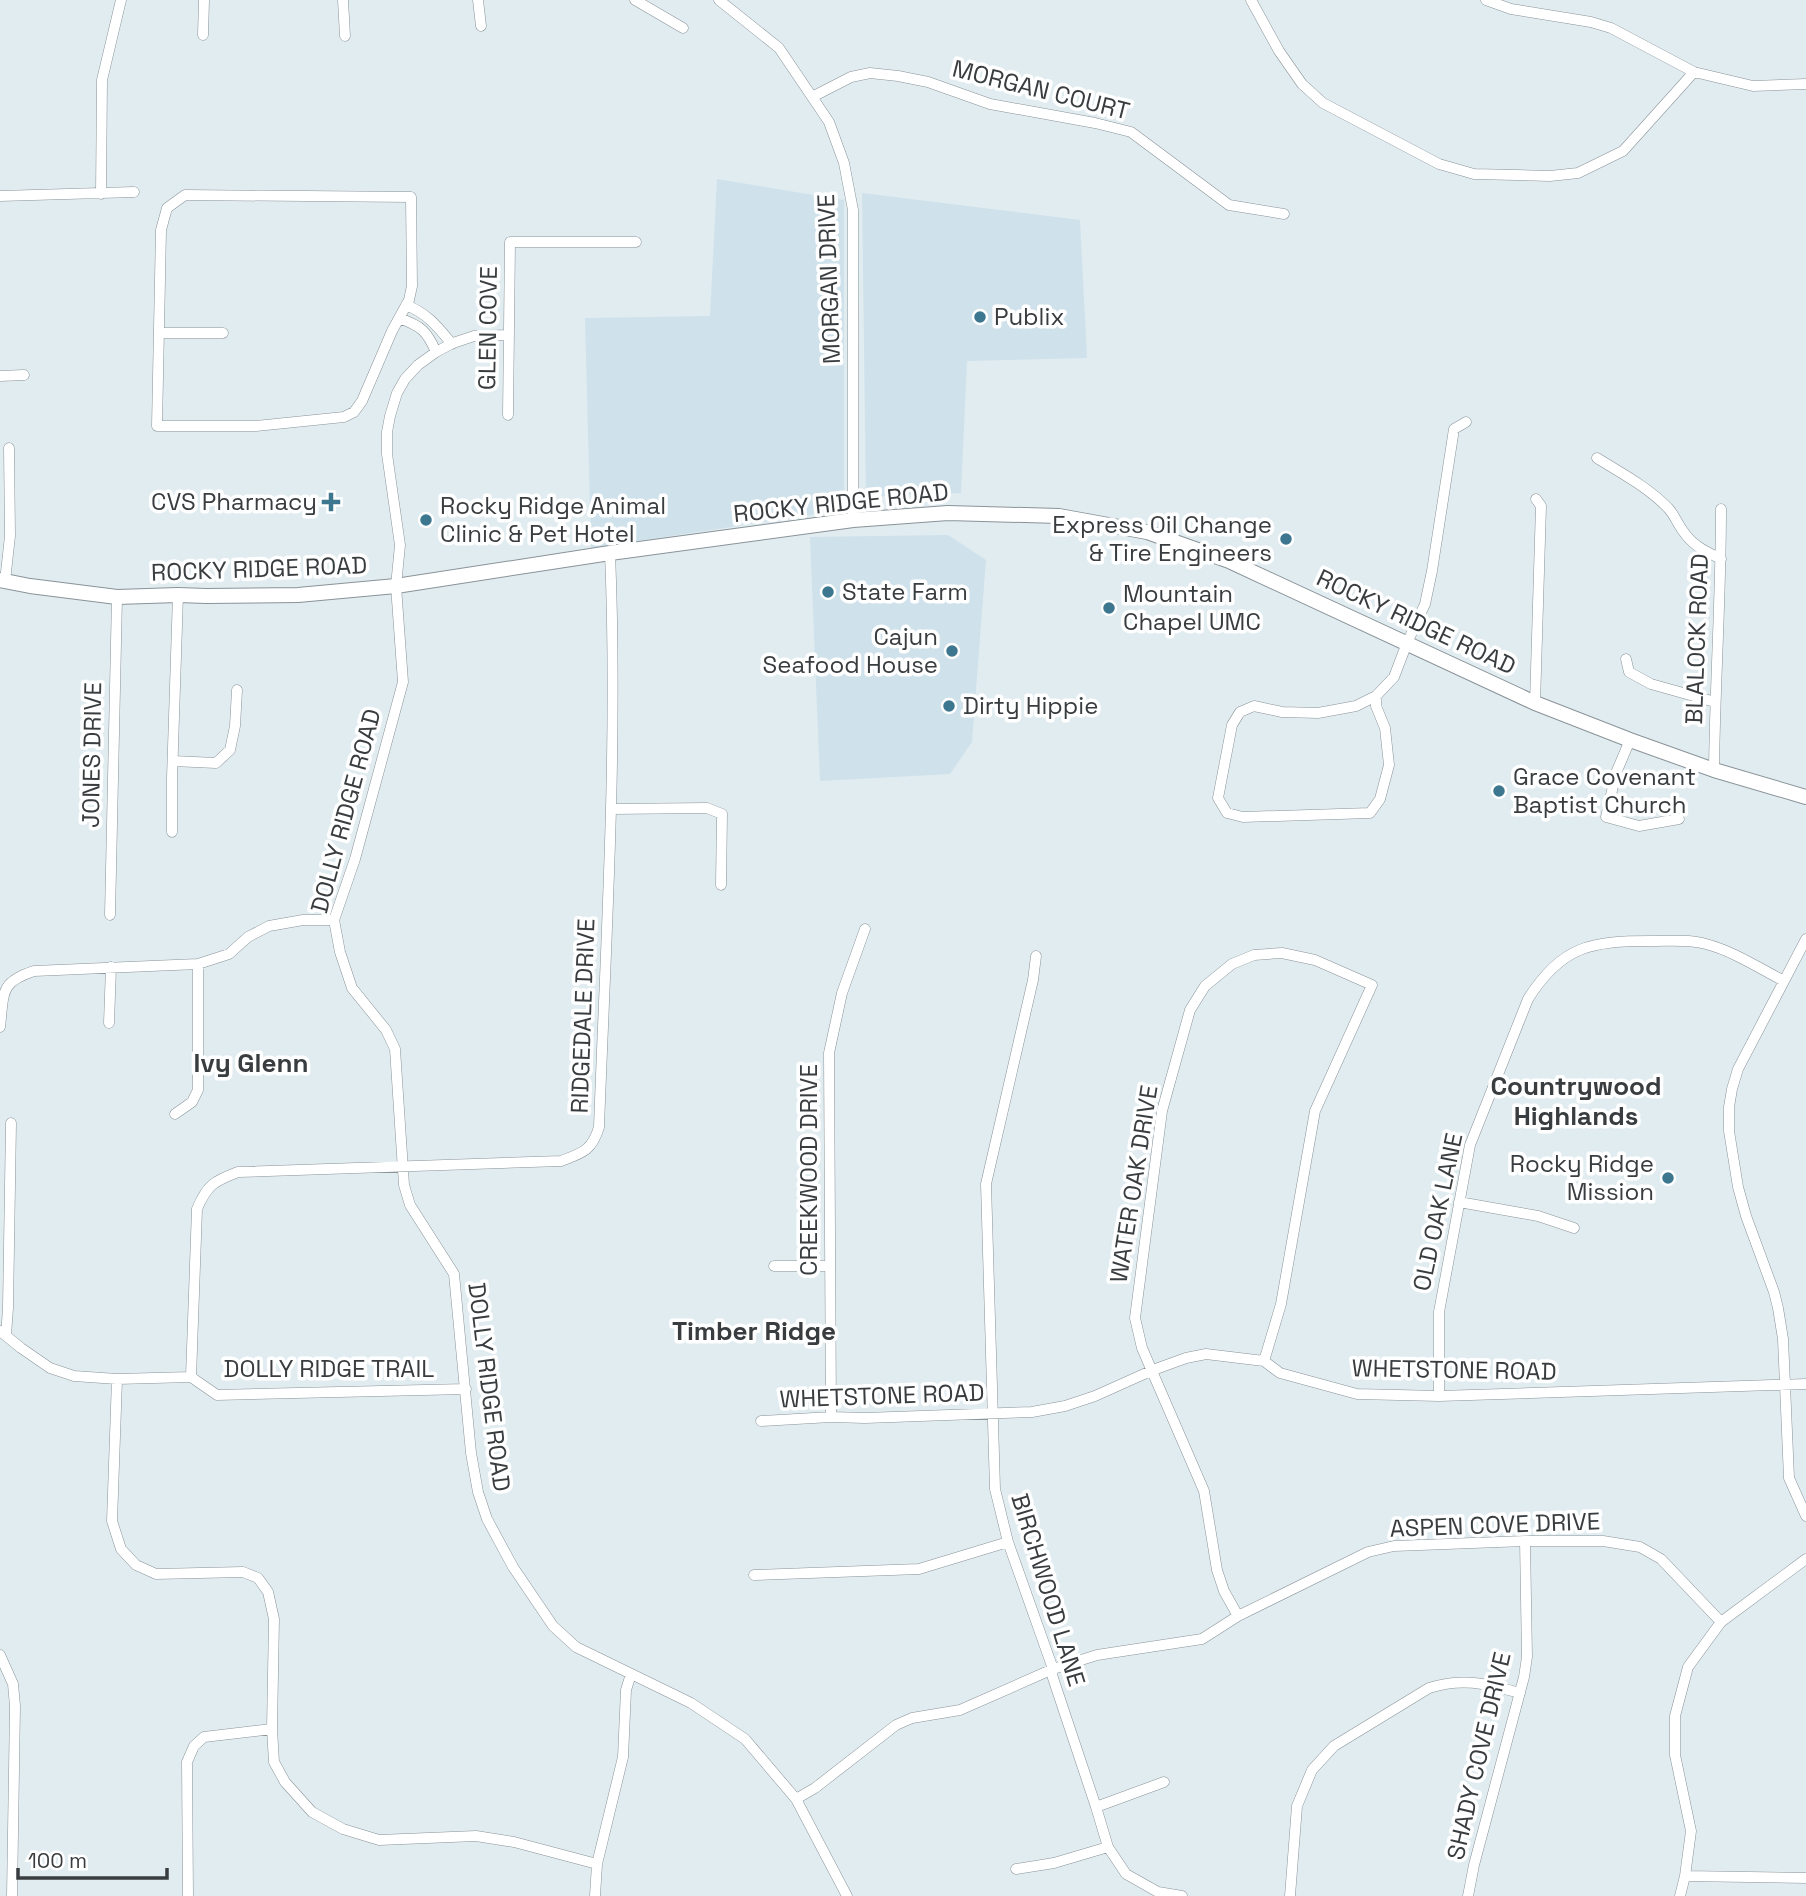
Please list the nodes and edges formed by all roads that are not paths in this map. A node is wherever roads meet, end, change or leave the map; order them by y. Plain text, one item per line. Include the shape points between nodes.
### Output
1 (121, 0) edge
2 (204, 0) edge
3 (342, 0) edge
4 (478, 0) edge
5 (635, 0) edge
6 (719, 0) edge
7 (1251, 0) edge
8 (1486, 0) edge
9 (481, 26) dead end
10 (684, 28) dead end
11 (203, 35) dead end
12 (345, 36) dead end
13 (1694, 72) junction
14 (1806, 84) edge
15 (813, 97) junction
16 (134, 192) dead end
17 (101, 194) junction
18 (0, 196) edge
19 (1284, 214) dead end
20 (636, 242) dead end
21 (406, 305) junction
22 (399, 318) junction
23 (159, 333) junction
24 (223, 333) dead end
25 (509, 335) junction
26 (452, 344) junction
27 (436, 352) junction
28 (24, 374) dead end
29 (0, 376) edge
30 (508, 415) dead end
31 (1466, 422) dead end
32 (9, 448) dead end
33 (1597, 458) dead end
34 (1536, 499) dead end
35 (1721, 509) dead end
36 (853, 520) junction
37 (610, 553) junction
38 (1721, 559) junction
39 (2, 580) edge
40 (396, 586) junction
41 (178, 595) junction
42 (117, 597) junction
43 (1407, 643) junction
44 (1626, 659) dead end
45 (237, 690) dead end
46 (1376, 696) junction
47 (1715, 702) junction
48 (1535, 703) junction
49 (1630, 740) junction
50 (173, 761) junction
51 (1714, 770) junction
52 (1806, 797) edge
53 (611, 809) junction
54 (1679, 819) dead end
55 (172, 832) dead end
56 (720, 886) dead end
57 (110, 915) dead end
58 (334, 920) junction
59 (865, 929) dead end
60 (1806, 939) edge
61 (1035, 956) dead end
62 (198, 964) junction
63 (111, 967) junction
64 (1784, 981) junction
65 (109, 1023) dead end
66 (0, 1027) edge
67 (175, 1114) dead end
68 (11, 1123) dead end
69 (404, 1166) junction
70 (1459, 1202) junction
71 (1574, 1228) dead end
72 (774, 1266) dead end
73 (830, 1266) junction
74 (3, 1333) edge
75 (1264, 1361) junction
76 (1153, 1370) junction
77 (191, 1377) junction
78 (117, 1379) junction
79 (1806, 1384) edge
80 (1785, 1385) junction
81 (466, 1389) junction
82 (1439, 1396) junction
83 (994, 1413) junction
84 (831, 1417) junction
85 (761, 1421) dead end
86 (1806, 1516) edge
87 (1525, 1541) junction
88 (1008, 1542) junction
89 (1806, 1559) edge
90 (754, 1575) dead end
91 (1238, 1616) junction
92 (1721, 1622) junction
93 (0, 1655) edge
94 (1053, 1669) junction
95 (631, 1674) junction
96 (1520, 1693) junction
97 (272, 1729) junction
98 (1164, 1782) dead end
99 (796, 1799) junction
100 (1096, 1807) junction
101 (1108, 1847) junction
102 (597, 1864) junction
103 (1016, 1869) dead end
104 (1685, 1876) junction
105 (1806, 1878) edge
106 (12, 1896) edge
107 (188, 1896) edge
108 (595, 1896) edge
109 (847, 1896) edge
110 (1182, 1896) edge
111 (1290, 1896) edge
112 (1468, 1896) edge
113 (1680, 1896) edge

1 - 17 street via 102,80
2 - 11 street
3 - 12 street
4 - 9 street
5 - 10 street
6 - 15 street, MORGAN DRIVE via 779,48
7 - 13 street via 1302,84 1323,103 1439,164 1474,174 1578,173 1623,150
8 - 13 street via 1511,9 1591,22
13 - 14 street via 1753,86
15 - 19 street, MORGAN COURT via 851,77 870,73 928,82 990,104 1099,124 1130,132 1229,205
15 - 36 street, MORGAN DRIVE via 829,122 853,210
16 - 17 street
17 - 18 street
20 - 25 street, GLEN COVE via 510,242
21 - 22 street
21 - 23 street via 412,286 411,197 185,195 167,208 161,230
21 - 26 street via 430,318
22 - 23 street via 354,412 344,417 256,426 157,426
22 - 27 street via 429,336
23 - 24 street
25 - 26 street, DOLLY RIDGE ROAD via 474,336
25 - 30 street, GLEN COVE
26 - 27 street, DOLLY RIDGE ROAD
27 - 40 street, DOLLY RIDGE ROAD via 405,379 387,432 400,545
28 - 29 street
31 - 43 street via 1454,429 1425,604
32 - 39 street via 10,536
33 - 38 street via 1655,496 1695,546
34 - 48 street via 1541,506
35 - 38 street, BLALOCK ROAD
36 - 37 main road, ROCKY RIDGE ROAD
36 - 43 main road, ROCKY RIDGE ROAD via 948,513 1059,516 1147,533 1229,561
37 - 40 main road, ROCKY RIDGE ROAD
37 - 53 street, RIDGEDALE DRIVE via 614,642
38 - 47 street, BLALOCK ROAD
39 - 42 main road, ROCKY RIDGE ROAD
40 - 41 main road, ROCKY RIDGE ROAD via 298,595
40 - 58 street, DOLLY RIDGE ROAD via 403,682
41 - 42 main road, ROCKY RIDGE ROAD
41 - 50 street
42 - 57 street, JONES DRIVE
43 - 46 street via 1394,677
43 - 48 main road, ROCKY RIDGE ROAD
44 - 47 street via 1629,672 1651,684
45 - 50 street via 230,750 216,763
46 - 46 street via 1356,706 1318,713 1254,706 1240,712 1232,725 1218,798 1227,813 1243,817 1370,813 1380,799 1388,765
47 - 51 street, BLALOCK ROAD
48 - 49 main road, ROCKY RIDGE ROAD
49 - 51 main road, ROCKY RIDGE ROAD
49 - 54 street via 1616,773 1606,817 1639,826
50 - 55 street
51 - 52 main road, ROCKY RIDGE ROAD
53 - 56 street via 707,808 722,814
53 - 69 street, RIDGEDALE DRIVE via 595,1140 584,1152 561,1161
58 - 62 street via 269,926 229,954
58 - 69 street, DOLLY RIDGE ROAD via 352,988 386,1030 395,1049
59 - 73 street, CREEKWOOD DRIVE via 842,993 829,1053
60 - 64 street
61 - 83 street, BIRCHWOOD LANE via 985,1184
62 - 63 street
62 - 67 street via 198,1090 192,1102
63 - 65 street
63 - 66 street via 15,976 5,986
64 - 70 street, OLD OAK LANE via 1728,952 1687,941 1592,945 1559,961 1528,999 1470,1145
64 - 80 street via 1738,1069 1729,1131 1746,1216 1778,1308
68 - 74 street via 8,1308
69 - 77 street, RIDGEDALE DRIVE via 238,1172 218,1180 204,1193 197,1209
69 - 81 street, DOLLY RIDGE ROAD via 410,1205 454,1274
70 - 71 street via 1538,1216
70 - 82 street, OLD OAK LANE via 1439,1312
72 - 73 street
73 - 84 street, CREEKWOOD DRIVE
74 - 78 street, DOLLY RIDGE TRAIL via 50,1368 74,1377
75 - 76 street, WHETSTONE ROAD via 1206,1354
75 - 76 street, WATER OAK DRIVE via 1281,1304 1315,1111 1372,985 1315,960 1282,953 1254,955 1232,964 1205,986 1190,1010 1162,1111 1135,1318
75 - 82 street, WHETSTONE ROAD via 1280,1373 1357,1394
76 - 83 street, WHETSTONE ROAD via 1065,1406
76 - 91 street, WATER OAK DRIVE via 1204,1491 1217,1570
77 - 78 street, DOLLY RIDGE TRAIL
77 - 81 street, DOLLY RIDGE TRAIL via 216,1395
78 - 97 street via 112,1521 121,1549 136,1565 156,1574 243,1572 258,1578 268,1592 274,1619
79 - 80 street, WHETSTONE ROAD
80 - 82 street, WHETSTONE ROAD
80 - 86 street via 1789,1478
81 - 95 street, DOLLY RIDGE ROAD via 478,1492 487,1520 513,1567 553,1626 576,1647
83 - 84 street, WHETSTONE ROAD
83 - 88 street, BIRCHWOOD LANE via 995,1489
84 - 85 street, WHETSTONE ROAD
87 - 91 street, ASPEN COVE DRIVE via 1394,1546 1368,1552
87 - 92 street, ASPEN COVE DRIVE via 1604,1541 1640,1547 1661,1559
87 - 96 street, SHADY COVE DRIVE via 1527,1657
88 - 90 street via 919,1569
88 - 94 street, BIRCHWOOD LANE
89 - 92 street
91 - 94 street, ASPEN COVE DRIVE via 1202,1639 1097,1654
92 - 104 street via 1688,1667 1675,1716 1675,1755 1691,1830
93 - 106 street via 13,1684 16,1706
94 - 99 street, ASPEN COVE DRIVE via 960,1710 896,1725
94 - 100 street, BIRCHWOOD LANE
95 - 99 street, DOLLY RIDGE ROAD via 691,1703 745,1739
95 - 102 street via 626,1690 624,1757
96 - 111 street via 1475,1682 1443,1683 1334,1746 1312,1770 1297,1806
96 - 112 street, SHADY COVE DRIVE
97 - 102 street via 274,1762 285,1782 312,1812 343,1829 379,1840 476,1836
97 - 107 street via 204,1737 194,1746 187,1762
98 - 100 street
99 - 109 street, DOLLY RIDGE ROAD
100 - 101 street, BIRCHWOOD LANE
101 - 103 street
101 - 110 street, BIRCHWOOD LANE via 1126,1874 1158,1892
102 - 108 street
104 - 105 street
104 - 113 street

